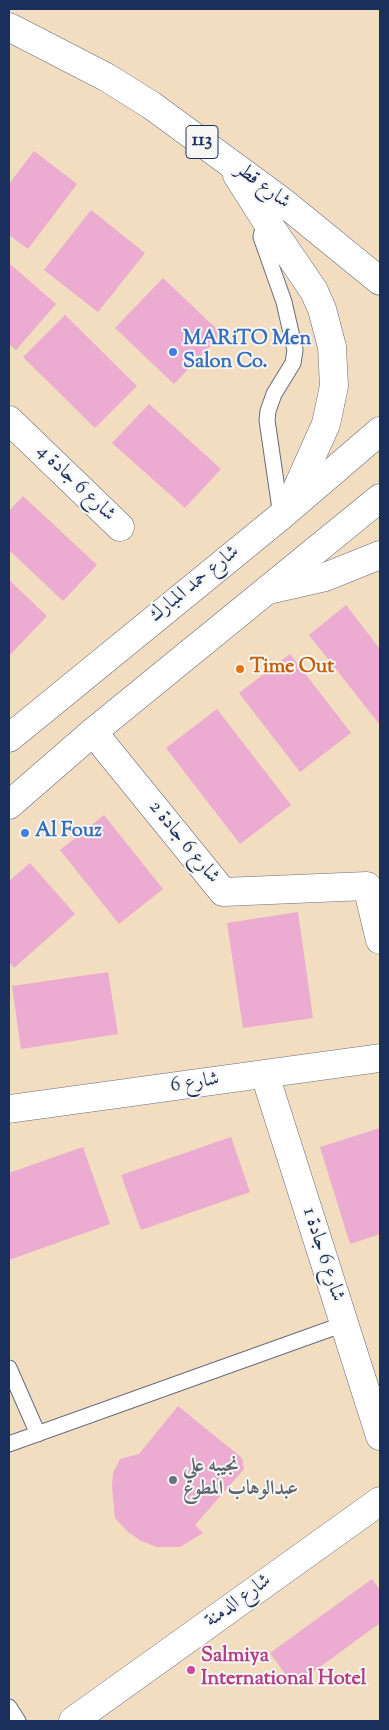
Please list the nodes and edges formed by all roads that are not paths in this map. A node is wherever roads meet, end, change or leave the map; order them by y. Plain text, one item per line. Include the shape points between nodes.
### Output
1 (9, 27) edge
2 (230, 163) junction
3 (265, 219) junction
4 (380, 281) edge
5 (9, 420) edge
6 (380, 431) edge
7 (380, 498) edge
8 (284, 512) junction
9 (120, 527) dead end
10 (380, 555) edge
11 (268, 590) junction
12 (12, 730) edge
13 (93, 732) junction
14 (9, 805) edge
15 (380, 940) edge
16 (380, 1058) edge
17 (264, 1074) junction
18 (9, 1109) edge
19 (344, 1324) junction
20 (9, 1368) edge
21 (38, 1434) junction
22 (380, 1436) edge
23 (9, 1444) edge
24 (380, 1501) edge
25 (9, 1707) edge
26 (18, 1721) edge
27 (72, 1721) edge

1 - 2 main road, شارع قطر / 113 via 106,77 152,105
2 - 3 main road
2 - 4 main road, شارع قطر / 113
3 - 8 lane via 261,237 284,302 295,350 293,364 274,394 267,420
3 - 8 main road via 304,274 318,300 334,360 334,386 326,424
5 - 9 main road, شارع 6 جادة 4
6 - 8 main road, شارع حمد المبارك
7 - 11 main road
8 - 12 main road, شارع حمد المبارك
10 - 11 main road via 325,577
11 - 13 main road
13 - 14 main road
13 - 15 main road, شارع 6 جادة 2 via 223,892 367,886
16 - 17 main road, شارع 6
17 - 18 main road, شارع 6
17 - 19 main road, شارع 6 جادة 1
19 - 21 lane
19 - 22 main road, شارع 6 جادة 1
20 - 21 lane
21 - 23 lane
24 - 27 main road, شارع الدمنة
25 - 26 lane

